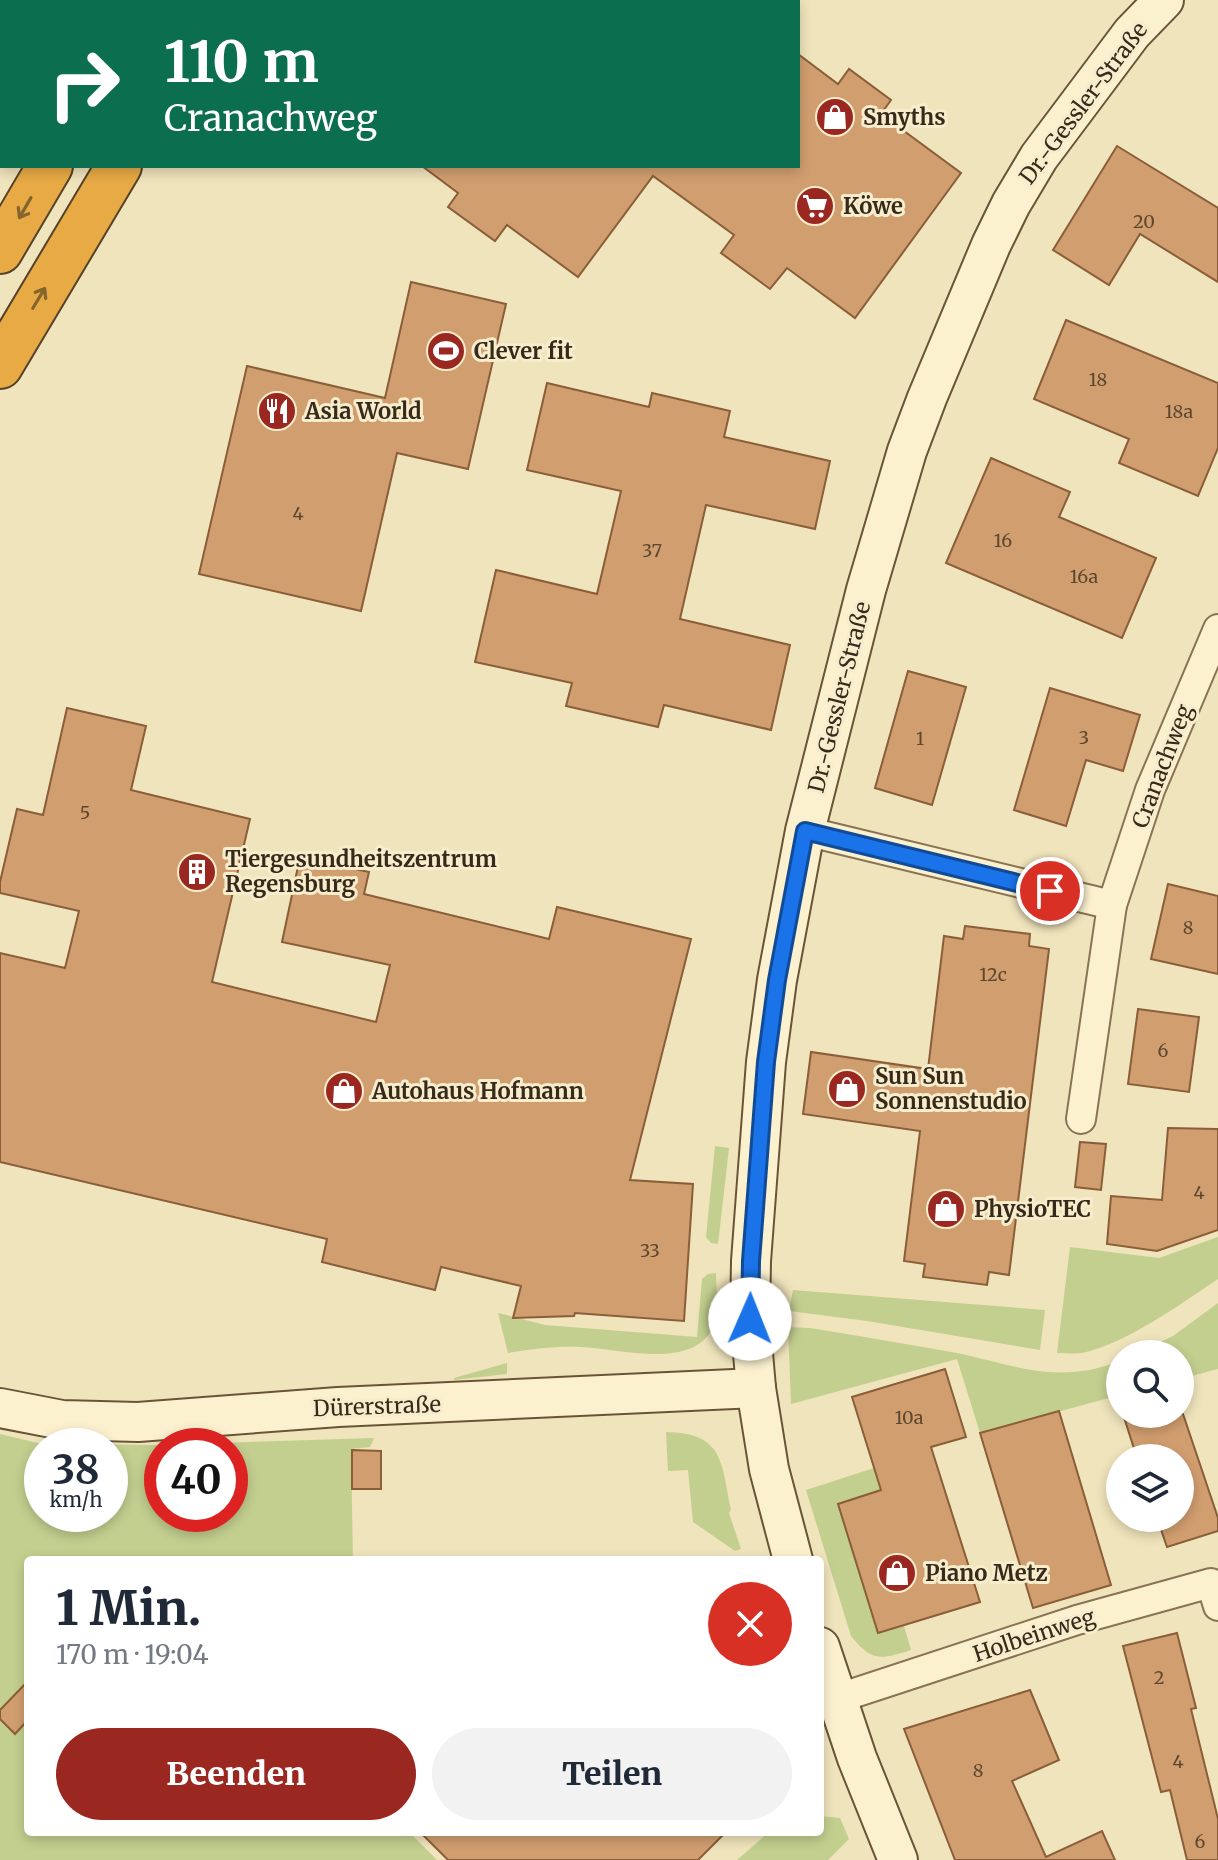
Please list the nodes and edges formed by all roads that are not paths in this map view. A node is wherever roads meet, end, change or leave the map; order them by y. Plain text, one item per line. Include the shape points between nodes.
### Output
1 (1164, 0) edge
2 (49, 168) edge
3 (118, 168) edge
4 (0, 251) edge
5 (0, 366) edge
6 (1218, 629) edge
7 (805, 831) junction
8 (1112, 905) junction
9 (1081, 1119) dead end
10 (756, 1388) junction
11 (0, 1408) edge
12 (792, 1556) edge
13 (1218, 1606) edge
14 (824, 1660) edge
15 (836, 1699) junction
16 (898, 1860) edge

1 - 7 street, Dr.-Gessler-Straße via 1132,33 1039,157 986,256 907,451
2 -> 4 highway
5 -> 3 highway
6 - 8 street, Cranachweg via 1150,790
7 - 8 street
7 - 10 street, Dr.-Gessler-Straße via 763,1091 751,1261
8 - 9 street, Cranachweg
10 - 11 street, Dürerstraße via 138,1422 62,1420
10 - 12 street, Dr.-Gessler-Straße via 769,1469
13 - 15 street, Holbeinweg via 1211,1583 1077,1620
14 - 15 street
15 - 16 street

